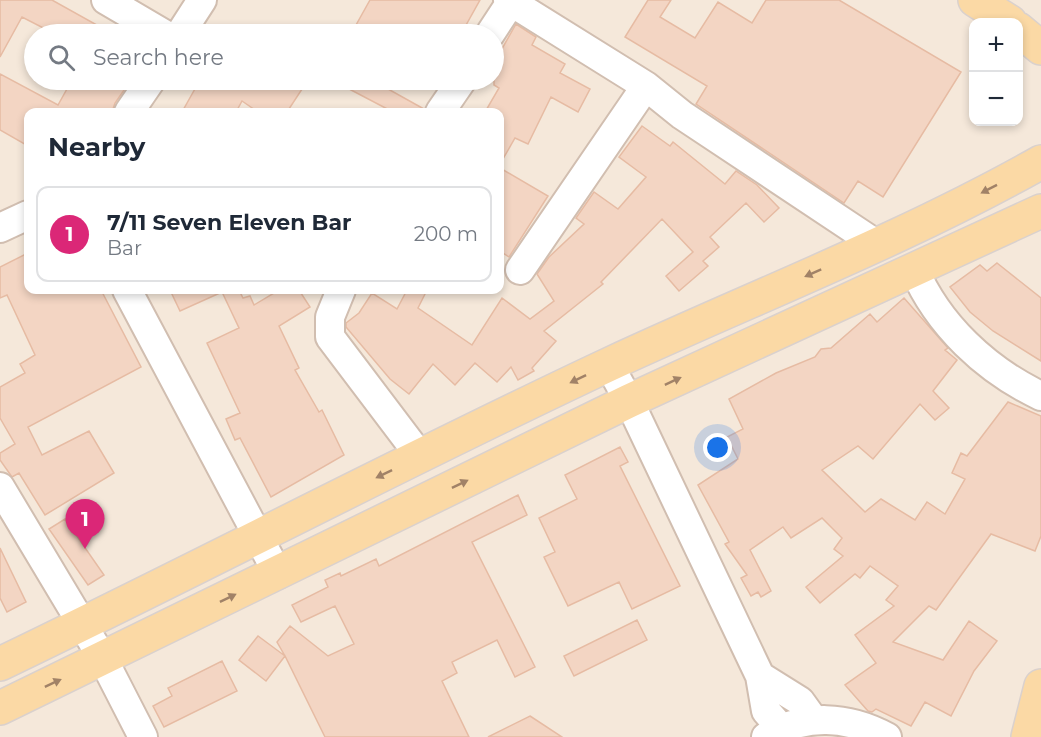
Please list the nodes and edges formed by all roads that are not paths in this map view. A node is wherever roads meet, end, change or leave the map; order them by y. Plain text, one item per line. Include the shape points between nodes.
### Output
1 (106, 0) edge
2 (202, 0) edge
3 (975, 0) edge
4 (510, 1) edge
5 (1004, 18) edge
6 (147, 24) edge
7 (186, 24) edge
8 (496, 24) edge
9 (1023, 33) edge
10 (1041, 48) edge
11 (646, 86) junction
12 (144, 90) edge
13 (455, 90) edge
14 (132, 108) edge
15 (443, 108) edge
16 (1041, 162) edge
17 (1041, 211) edge
18 (24, 217) edge
19 (0, 228) edge
20 (876, 244) junction
21 (914, 269) junction
22 (520, 270) dead end
23 (130, 294) edge
24 (339, 294) edge
25 (609, 365) junction
26 (1041, 396) edge
27 (629, 401) junction
28 (420, 456) junction
29 (0, 487) edge
30 (256, 535) junction
31 (278, 574) junction
32 (82, 624) junction
33 (103, 659) junction
34 (0, 664) edge
35 (760, 676) junction
36 (1041, 686) edge
37 (0, 708) edge
38 (813, 719) junction
39 (773, 732) edge
40 (143, 737) edge
41 (887, 737) edge
42 (1028, 737) edge

1 - 6 street
2 - 7 street
3 - 5 main road
4 - 8 street
4 - 11 street
9 - 10 main road
11 - 20 street via 682,115
11 - 22 street
12 - 14 street
13 - 15 street
16 -> 20 main road
17 - 21 main road
18 - 19 street
20 -> 25 main road
21 - 26 street via 938,313 976,353 997,372
27 -> 21 main road
23 - 30 street
24 - 28 street via 330,317 330,337
25 - 27 street
25 -> 28 main road
31 -> 27 main road
27 - 35 street
28 -> 30 main road
29 - 32 street
30 - 31 street
30 - 32 main road
33 -> 31 main road
32 - 33 street
32 - 34 main road
37 -> 33 main road
33 - 40 street
35 - 38 street via 800,701
35 - 39 street
36 - 42 main road
38 - 39 street
38 - 41 street via 869,727

